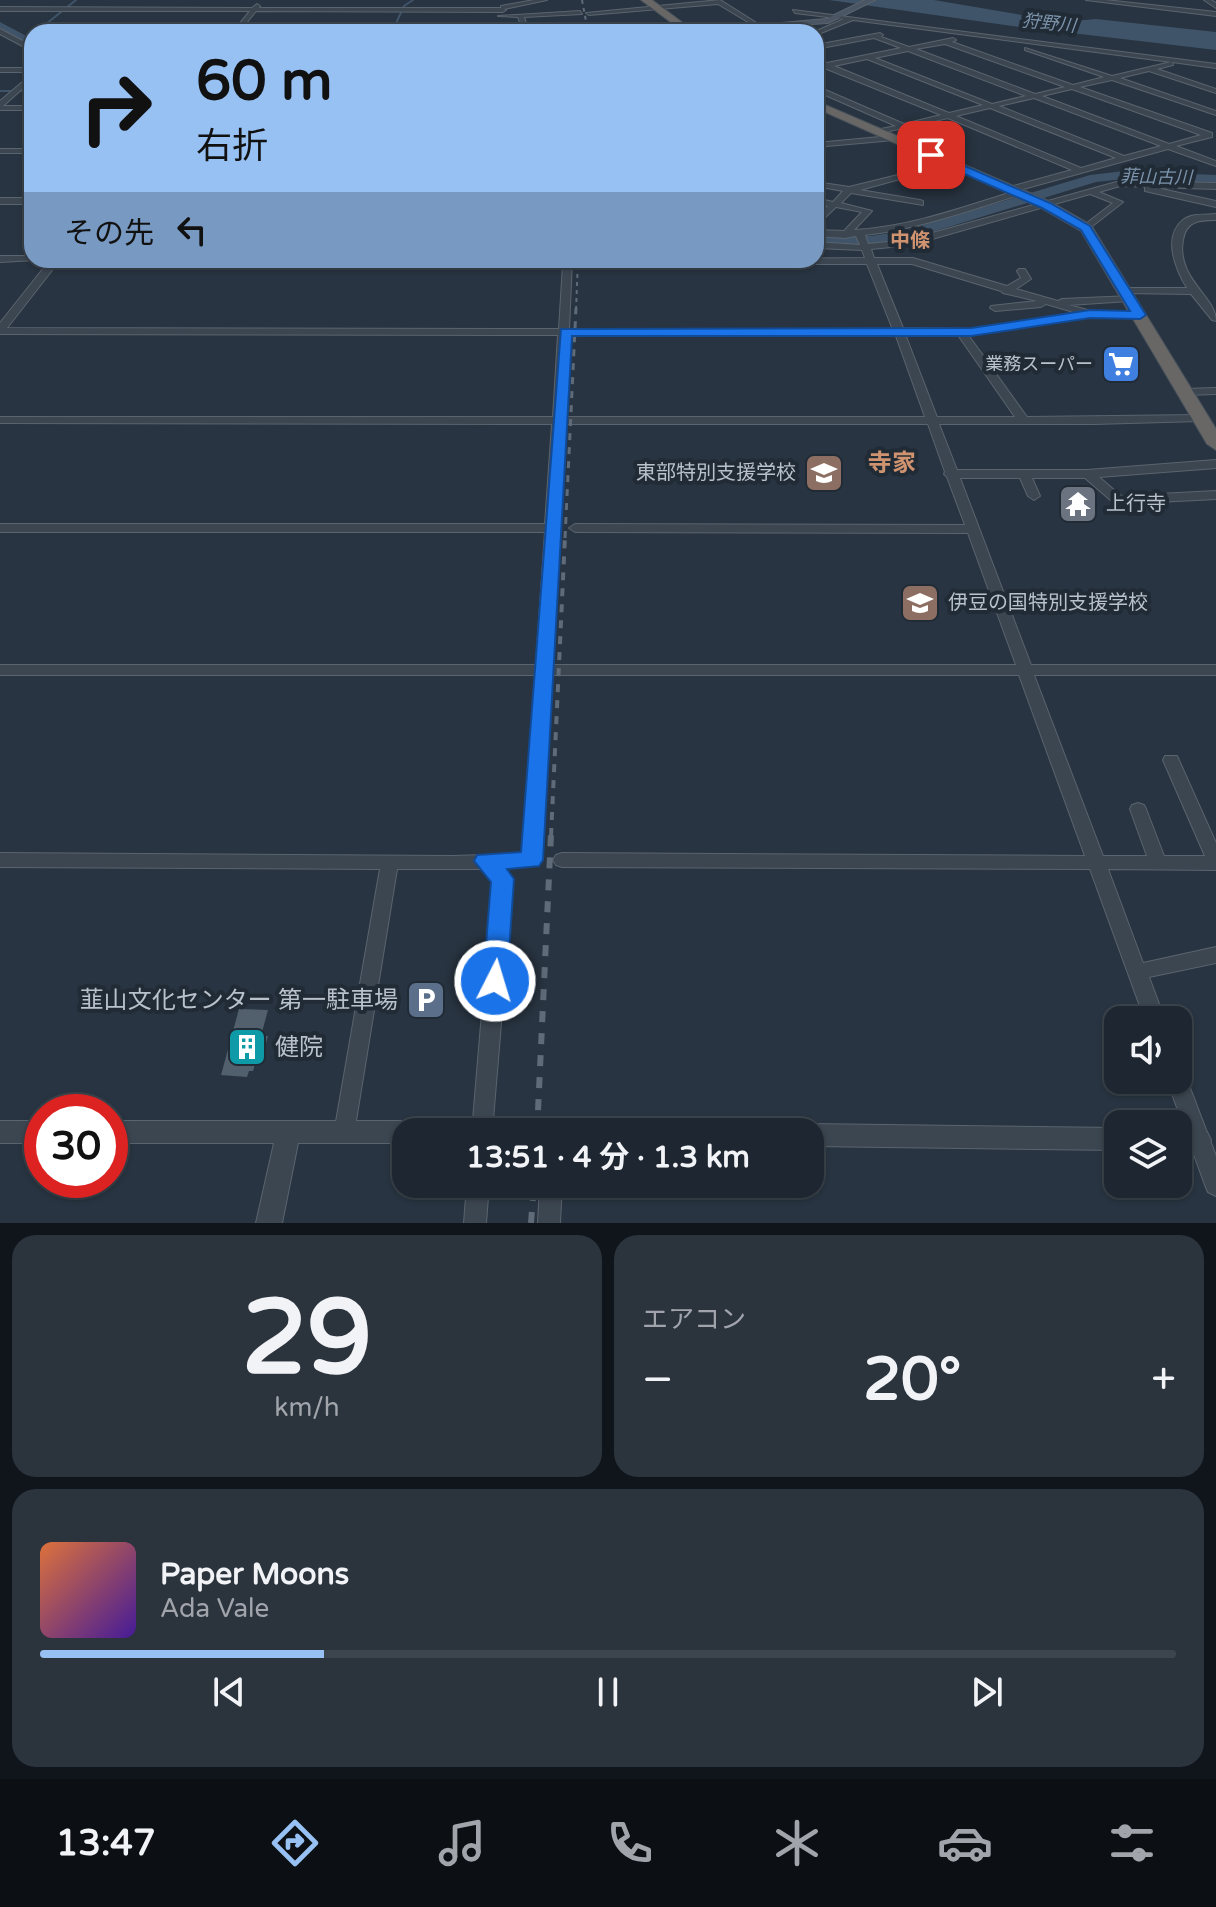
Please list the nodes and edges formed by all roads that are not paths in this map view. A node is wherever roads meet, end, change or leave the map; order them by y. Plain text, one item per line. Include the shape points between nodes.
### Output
1 (15, 0) edge
2 (262, 0) edge
3 (411, 0) edge
4 (544, 0) edge
5 (646, 0) edge
6 (871, 0) edge
7 (1089, 0) edge
8 (1207, 0) edge
9 (718, 1) edge
10 (1216, 6) edge
11 (657, 8) junction
12 (1, 9) edge
13 (254, 10) junction
14 (401, 10) junction
15 (502, 11) edge
16 (795, 11) dead end
17 (580, 13) dead end
18 (589, 13) dead end
19 (1216, 14) edge
20 (521, 16) junction
21 (851, 17) junction
22 (876, 22) junction
23 (243, 24) edge
24 (524, 24) edge
25 (678, 24) edge
26 (755, 24) edge
27 (810, 24) edge
28 (824, 29) edge
29 (847, 29) dead end
30 (920, 29) junction
31 (0, 31) edge
32 (874, 36) junction
33 (972, 36) junction
34 (0, 38) edge
35 (12, 38) junction
36 (1004, 41) junction
37 (946, 42) junction
38 (24, 45) edge
39 (824, 45) edge
40 (908, 49) junction
41 (1110, 56) junction
42 (867, 57) junction
43 (1174, 64) junction
44 (826, 66) joint
45 (1214, 68) edge
46 (1150, 69) junction
47 (0, 70) edge
48 (24, 72) edge
49 (1112, 78) junction
50 (991, 80) junction
51 (24, 81) edge
52 (971, 85) dead end
53 (1072, 87) junction
54 (824, 91) edge
55 (1216, 91) edge
56 (1032, 96) junction
57 (1105, 98) junction
58 (1091, 101) dead end
59 (1078, 105) dead end
60 (0, 106) edge
61 (990, 106) junction
62 (24, 108) edge
63 (824, 108) edge
64 (1065, 108) junction
65 (1216, 113) edge
66 (947, 116) junction
67 (903, 126) junction
68 (1213, 134) edge
69 (885, 135) junction
70 (824, 139) edge
71 (1168, 146) junction
72 (0, 151) edge
73 (24, 151) edge
74 (1123, 158) junction
75 (951, 164) junction
76 (1216, 164) edge
77 (1079, 170) junction
78 (1123, 184) junction
79 (824, 185) edge
80 (1216, 186) edge
81 (849, 190) junction
82 (1090, 191) junction
83 (1015, 193) junction
84 (1112, 200) junction
85 (0, 201) edge
86 (24, 201) edge
87 (824, 203) edge
88 (920, 203) dead end
89 (1041, 204) junction
90 (1216, 204) edge
91 (834, 205) junction
92 (824, 214) edge
93 (1216, 217) edge
94 (1086, 228) junction
95 (824, 234) edge
96 (845, 235) junction
97 (861, 235) junction
98 (824, 245) edge
99 (867, 247) junction
100 (0, 259) edge
101 (24, 259) edge
102 (824, 261) edge
103 (872, 261) junction
104 (49, 268) edge
105 (568, 268) edge
106 (1022, 271) dead end
107 (1006, 291) junction
108 (1192, 291) junction
109 (1127, 294) junction
110 (1053, 302) junction
111 (995, 308) dead end
112 (1090, 314) junction
113 (1140, 315) junction
114 (1216, 318) edge
115 (0, 331) edge
116 (565, 332) junction
117 (899, 332) junction
118 (961, 332) junction
119 (1036, 362) dead end
120 (987, 369) junction
121 (1216, 391) edge
122 (1185, 392) junction
123 (1200, 418) junction
124 (1022, 419) junction
125 (0, 420) edge
126 (560, 420) junction
127 (931, 420) junction
128 (1216, 444) edge
129 (1216, 464) edge
130 (950, 474) junction
131 (1024, 474) junction
132 (1088, 474) junction
133 (1216, 495) edge
134 (1034, 496) dead end
135 (0, 528) edge
136 (553, 528) junction
137 (575, 528) dead end
138 (971, 529) junction
139 (0, 670) edge
140 (545, 670) junction
141 (1216, 670) edge
142 (1025, 671) junction
143 (1171, 760) dead end
144 (1138, 809) dead end
145 (0, 860) edge
146 (562, 860) dead end
147 (485, 861) junction
148 (390, 862) junction
149 (1096, 862) junction
150 (1158, 863) junction
151 (1216, 863) edge
152 (1216, 955) edge
153 (1137, 972) junction
154 (1150, 1006) edge
155 (483, 1118) edge
156 (0, 1132) edge
157 (24, 1132) edge
158 (128, 1132) edge
159 (392, 1132) edge
160 (288, 1133) junction
161 (344, 1133) junction
162 (824, 1135) edge
163 (1104, 1139) edge
164 (1192, 1145) edge
165 (1216, 1185) edge
166 (477, 1198) edge
167 (550, 1198) edge
168 (269, 1223) edge
169 (475, 1223) edge
170 (549, 1223) edge

1 - 12 street
2 - 13 street
3 - 14 street
4 - 15 street
5 - 11 highway
6 - 21 main road
7 - 19 street
8 - 10 street
9 - 11 street
9 - 26 street
11 - 18 street
11 - 25 highway
12 - 13 street
13 - 14 street
13 - 23 street
14 - 15 street
15 - 20 street
16 - 21 street
17 - 20 street
20 - 24 street
21 - 22 street
21 - 27 main road
21 - 28 street
21 - 45 street
22 - 29 street
22 - 30 street
30 - 32 street
30 - 33 street
31 - 35 street
32 - 39 street
32 - 40 street
33 - 36 street
33 - 37 street
34 - 35 street
35 - 38 street
36 - 41 street
36 - 49 street
37 - 40 street
37 - 53 street
40 - 42 street
40 - 50 street
41 - 43 street
41 - 46 street
42 - 44 street
42 - 61 street
43 - 45 street
43 - 46 street
44 - 66 street
46 - 49 street
46 - 55 street
47 - 48 street
49 - 53 street
49 - 65 street
50 - 52 street
50 - 56 street
51 - 60 street
53 - 56 street
53 - 57 street
54 - 67 street
56 - 61 street
56 - 64 street
57 - 58 street
57 - 68 street
59 - 64 street
60 - 62 street
61 - 66 street
61 - 74 street
63 - 69 highway
64 - 71 street
66 - 67 street
66 - 77 street
67 - 69 street
68 - 71 street
69 - 70 street
69 - 75 highway
71 - 74 street
71 - 76 street
72 - 73 street
74 - 77 street
75 - 81 street
75 - 83 highway
77 - 83 street
78 - 80 street
78 - 82 street
78 - 84 street
78 - 90 street
79 - 81 street
81 - 88 street
81 - 91 street
82 - 84 street
82 - 89 street
83 - 89 highway
83 - 97 street
84 - 94 street via 1119,202
85 - 86 street
87 - 91 street
89 - 94 highway
89 - 99 street via 908,243
91 - 92 street
91 - 96 street via 868,211
93 - 108 street via 1189,220 1178,237 1176,248
94 - 109 highway
95 - 96 street
96 - 97 street
97 - 99 street
98 - 99 street
99 - 103 street
100 - 101 street
102 - 103 street
103 - 107 street via 913,261
103 - 117 street
104 - 115 street
105 - 116 street
106 - 107 street via 1026,279
107 - 110 street
108 - 109 street
108 - 114 street
109 - 110 street
109 - 113 highway
110 - 111 street
110 - 112 street
112 - 113 street
112 - 118 street
113 - 122 highway
115 - 116 street
116 - 117 street
116 - 126 street
117 - 118 street
117 - 127 street
118 - 120 street
119 - 120 street
120 - 124 street
121 - 122 street
122 - 123 highway
123 - 124 street
123 - 128 highway
124 - 127 street
125 - 126 street
126 - 127 street
126 - 136 street
127 - 130 street
129 - 132 street
130 - 131 street
130 - 138 street
131 - 132 street
131 - 134 street
132 - 133 street via 1118,500
135 - 136 street
136 - 140 street
137 - 138 street
138 - 142 street
139 - 140 street
140 - 142 street
140 - 147 street via 531,860
141 - 142 street
142 - 149 street
143 - 151 street
144 - 150 street
145 - 148 street
146 - 149 street
147 - 148 street
147 - 155 street via 499,873 503,890
148 - 161 street
149 - 150 street
149 - 153 street
150 - 151 street
152 - 153 street
153 - 154 street
156 - 157 street
158 - 160 street
159 - 161 street
160 - 161 street
160 - 168 street
162 - 163 street
164 - 165 street
166 - 169 street
167 - 170 street

